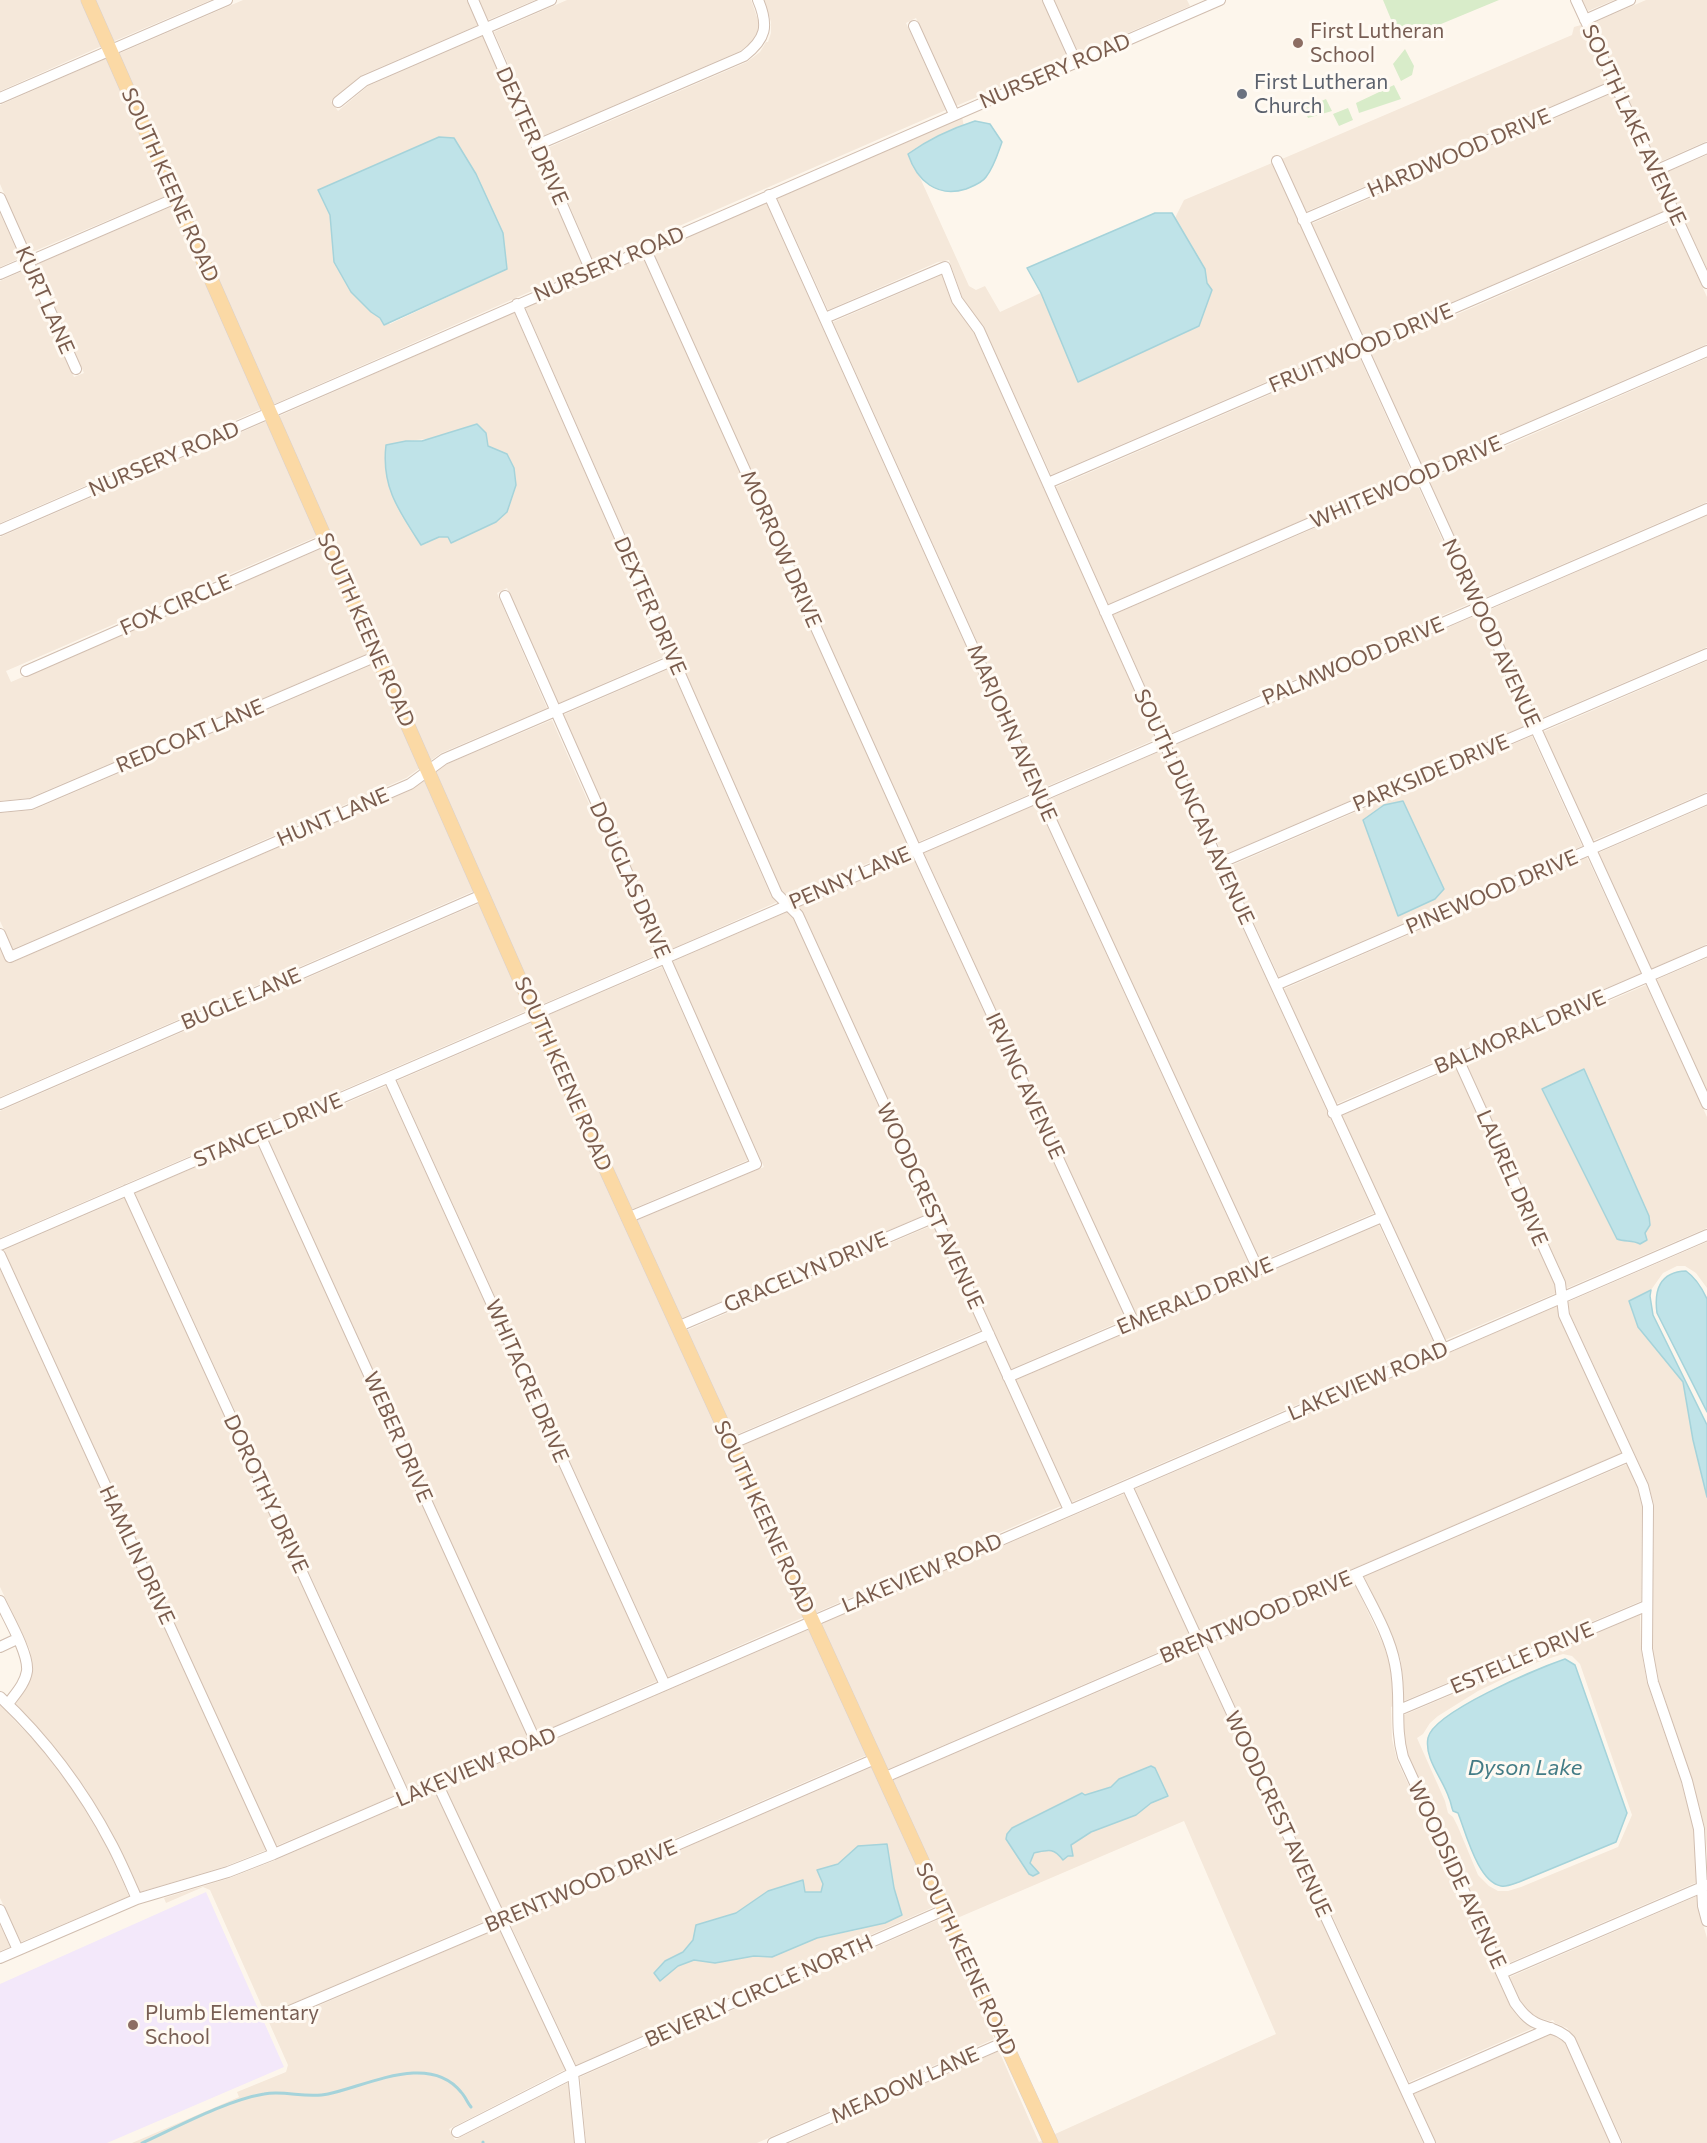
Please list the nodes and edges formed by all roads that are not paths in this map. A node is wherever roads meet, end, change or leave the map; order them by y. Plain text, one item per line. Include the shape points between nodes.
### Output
1 (88, 0) edge
2 (227, 0) edge
3 (473, 0) edge
4 (551, 0) edge
5 (758, 0) edge
6 (1048, 0) edge
7 (1220, 0) edge
8 (1576, 0) edge
9 (1630, 0) edge
10 (1196, 5) edge
11 (1585, 20) junction
12 (914, 26) dead end
13 (486, 28) junction
14 (110, 50) junction
15 (1076, 62) junction
16 (1616, 85) junction
17 (0, 98) edge
18 (338, 102) dead end
19 (954, 114) junction
20 (537, 145) junction
21 (1707, 148) edge
22 (1277, 161) dead end
23 (1654, 171) junction
24 (769, 195) junction
25 (0, 198) edge
26 (176, 198) junction
27 (1674, 213) junction
28 (1303, 220) junction
29 (645, 248) junction
30 (28, 262) junction
31 (591, 271) junction
32 (0, 274) edge
33 (1707, 283) edge
34 (517, 304) junction
35 (825, 318) junction
36 (1362, 348) junction
37 (1707, 351) edge
38 (76, 369) dead end
39 (269, 413) junction
40 (1420, 476) junction
41 (1048, 483) junction
42 (1707, 509) edge
43 (0, 530) edge
44 (326, 540) junction
45 (505, 596) dead end
46 (1479, 607) junction
47 (1105, 612) junction
48 (1707, 654) edge
49 (377, 656) junction
50 (674, 660) junction
51 (26, 671) dead end
52 (555, 712) junction
53 (1535, 728) junction
54 (1164, 743) junction
55 (428, 771) junction
56 (1040, 796) junction
57 (1707, 799) edge
58 (0, 807) edge
59 (1590, 849) junction
60 (916, 850) junction
61 (1220, 863) junction
62 (482, 894) junction
63 (788, 904) junction
64 (0, 934) edge
65 (1707, 951) edge
66 (664, 959) junction
67 (1648, 976) junction
68 (1276, 985) junction
69 (535, 1014) junction
70 (1458, 1059) junction
71 (389, 1078) junction
72 (0, 1104) edge
73 (1707, 1104) edge
74 (1333, 1113) junction
75 (259, 1133) junction
76 (127, 1190) junction
77 (935, 1217) junction
78 (1382, 1217) junction
79 (627, 1218) junction
80 (1707, 1235) edge
81 (0, 1245) edge
82 (0, 1255) edge
83 (1257, 1269) junction
84 (1562, 1298) junction
85 (1134, 1323) junction
86 (677, 1327) junction
87 (989, 1334) junction
88 (1443, 1348) junction
89 (1008, 1377) junction
90 (731, 1444) junction
91 (1629, 1456) junction
92 (1127, 1486) junction
93 (1069, 1509) junction
94 (1356, 1574) junction
95 (0, 1601) edge
96 (1646, 1606) junction
97 (812, 1621) junction
98 (17, 1639) junction
99 (1199, 1641) junction
100 (0, 1647) edge
101 (665, 1685) junction
102 (4, 1701) edge
103 (1398, 1710) junction
104 (536, 1742) junction
105 (875, 1759) junction
106 (883, 1778) junction
107 (437, 1783) junction
108 (405, 1797) junction
109 (274, 1854) junction
110 (1705, 1886) edge
111 (137, 1899) junction
112 (0, 1910) edge
113 (944, 1910) junction
114 (501, 1920) junction
115 (1707, 1921) edge
116 (18, 1950) junction
117 (0, 1958) edge
118 (1502, 1973) junction
119 (287, 2012) dead end
120 (1551, 2028) junction
121 (1005, 2042) junction
122 (573, 2073) junction
123 (1406, 2091) junction
124 (457, 2132) dead end
125 (580, 2143) edge
126 (773, 2143) edge
127 (1050, 2143) edge
128 (1430, 2143) edge
129 (1617, 2143) edge

1 - 14 main road, SOUTH KEENE ROAD
2 - 14 street
3 - 13 street, DEXTER DRIVE
4 - 13 street
5 - 20 street via 765,23 763,34 756,47 744,56
6 - 15 street
7 - 10 street, NURSERY ROAD
8 - 11 street, SOUTH LAKE AVENUE
9 - 11 street
10 - 15 street, NURSERY ROAD
11 - 16 street, SOUTH LAKE AVENUE
12 - 19 street
13 - 18 street via 364,81
13 - 20 street, DEXTER DRIVE
14 - 17 street
14 - 26 main road, SOUTH KEENE ROAD
15 - 19 street, NURSERY ROAD
16 - 23 street, SOUTH LAKE AVENUE
16 - 28 street, HARDWOOD DRIVE
19 - 24 street, NURSERY ROAD
20 - 31 street, DEXTER DRIVE
21 - 23 street
22 - 28 street, NORWOOD AVENUE
23 - 27 street, SOUTH LAKE AVENUE
24 - 29 street, NURSERY ROAD
24 - 35 street, MARJOHN AVENUE
25 - 30 street, KURT LANE
26 - 30 street
26 - 39 main road, SOUTH KEENE ROAD
27 - 33 street, SOUTH LAKE AVENUE
27 - 36 street, FRUITWOOD DRIVE
28 - 36 street, NORWOOD AVENUE
29 - 31 street, NURSERY ROAD
29 - 60 street, MORROW DRIVE
30 - 32 street
30 - 38 street, KURT LANE
31 - 34 street, NURSERY ROAD
34 - 39 street, NURSERY ROAD
34 - 50 street, DEXTER DRIVE
35 - 41 street, SOUTH DUNCAN AVENUE via 945,267 957,300 979,330
35 - 56 street, MARJOHN AVENUE
36 - 40 street, NORWOOD AVENUE
36 - 41 street, FRUITWOOD DRIVE
37 - 40 street, WHITEWOOD DRIVE
39 - 43 street, NURSERY ROAD
39 - 44 main road, SOUTH KEENE ROAD
40 - 46 street, NORWOOD AVENUE
40 - 47 street, WHITEWOOD DRIVE
41 - 47 street, SOUTH DUNCAN AVENUE
42 - 46 street, PALMWOOD DRIVE
44 - 49 main road, SOUTH KEENE ROAD
44 - 51 street, FOX CIRCLE
45 - 52 street, DOUGLAS DRIVE
46 - 53 street, NORWOOD AVENUE
46 - 54 street, PALMWOOD DRIVE
47 - 54 street, SOUTH DUNCAN AVENUE
48 - 53 street, PARKSIDE DRIVE
49 - 55 main road, SOUTH KEENE ROAD
49 - 58 street, REDCOAT LANE via 31,804
50 - 52 street, HUNT LANE
50 - 63 street, DEXTER DRIVE via 777,894
52 - 55 street, HUNT LANE via 444,759
52 - 66 street, DOUGLAS DRIVE
53 - 59 street, NORWOOD AVENUE
53 - 61 street, PARKSIDE DRIVE
54 - 56 street, PENNY LANE
54 - 61 street, SOUTH DUNCAN AVENUE
55 - 62 main road, SOUTH KEENE ROAD
55 - 64 street, HUNT LANE via 410,784 10,957
56 - 60 street, PENNY LANE
56 - 83 street, MARJOHN AVENUE
57 - 59 street, PINEWOOD DRIVE
59 - 67 street, NORWOOD AVENUE
59 - 68 street, PINEWOOD DRIVE
60 - 63 street, PENNY LANE
60 - 85 street, IRVING AVENUE
61 - 68 street, SOUTH DUNCAN AVENUE
62 - 69 main road, SOUTH KEENE ROAD
62 - 72 street, BUGLE LANE
63 - 66 street, PENNY LANE
63 - 77 street, WOODCREST AVENUE via 798,915
65 - 67 street, BALMORAL DRIVE
66 - 69 street, PENNY LANE
66 - 79 street, DOUGLAS DRIVE via 756,1164
67 - 70 street, BALMORAL DRIVE
67 - 73 street, NORWOOD AVENUE
68 - 74 street, SOUTH DUNCAN AVENUE
69 - 71 street, STANCEL DRIVE
69 - 79 main road, SOUTH KEENE ROAD
70 - 74 street, BALMORAL DRIVE
70 - 84 street, LAUREL DRIVE via 1560,1283
71 - 75 street, STANCEL DRIVE
71 - 101 street, WHITACRE DRIVE
74 - 78 street, SOUTH DUNCAN AVENUE
75 - 76 street, STANCEL DRIVE
75 - 104 street, WEBER DRIVE
76 - 81 street, STANCEL DRIVE
76 - 108 street, DOROTHY DRIVE
77 - 86 street, GRACELYN DRIVE
77 - 87 street, WOODCREST AVENUE
78 - 83 street, EMERALD DRIVE
78 - 88 street, SOUTH DUNCAN AVENUE
79 - 86 main road, SOUTH KEENE ROAD
80 - 84 street, LAKEVIEW ROAD
82 - 109 street, HAMLIN DRIVE
83 - 85 street, EMERALD DRIVE
84 - 88 street, LAKEVIEW ROAD
84 - 91 street via 1564,1315
85 - 89 street, EMERALD DRIVE
86 - 90 main road, SOUTH KEENE ROAD
87 - 89 street, WOODCREST AVENUE
87 - 90 street
88 - 92 street, LAKEVIEW ROAD
89 - 93 street, WOODCREST AVENUE
90 - 97 main road, SOUTH KEENE ROAD
91 - 94 street, BRENTWOOD DRIVE
91 - 96 street via 1648,1506
92 - 93 street, LAKEVIEW ROAD
92 - 99 street, WOODCREST AVENUE
93 - 97 street, LAKEVIEW ROAD
94 - 99 street, BRENTWOOD DRIVE
94 - 103 street, WOODSIDE AVENUE via 1395,1663
95 - 98 street
96 - 103 street, ESTELLE DRIVE
96 - 110 street via 1653,1682 1687,1780 1699,1829
97 - 101 street, LAKEVIEW ROAD
97 - 105 main road, SOUTH KEENE ROAD
98 - 100 street
98 - 102 street via 25,1653 27,1671 21,1685
99 - 106 street, BRENTWOOD DRIVE
99 - 123 street, WOODCREST AVENUE
101 - 104 street, LAKEVIEW ROAD
102 - 111 street via 43,1742 79,1789 112,1844
103 - 118 street, WOODSIDE AVENUE via 1402,1757
104 - 107 street, LAKEVIEW ROAD
105 - 106 main road, SOUTH KEENE ROAD
105 - 114 street, BRENTWOOD DRIVE
106 - 113 main road, SOUTH KEENE ROAD
107 - 108 street, LAKEVIEW ROAD
107 - 114 street
108 - 109 street, LAKEVIEW ROAD
109 - 111 street, LAKEVIEW ROAD
110 - 115 street via 1703,1906
110 - 118 street
111 - 116 street, LAKEVIEW ROAD
112 - 116 street
113 - 121 main road, SOUTH KEENE ROAD
113 - 122 street, BEVERLY CIRCLE NORTH
114 - 119 street, BRENTWOOD DRIVE
114 - 122 street
116 - 117 street, LAKEVIEW ROAD
118 - 120 street, WOODSIDE AVENUE via 1524,2015
120 - 123 street
120 - 129 street, WOODSIDE AVENUE via 1570,2040
121 - 126 street, MEADOW LANE
121 - 127 main road, SOUTH KEENE ROAD
122 - 124 street, BEVERLY CIRCLE NORTH
122 - 125 street
123 - 128 street, WOODCREST AVENUE

